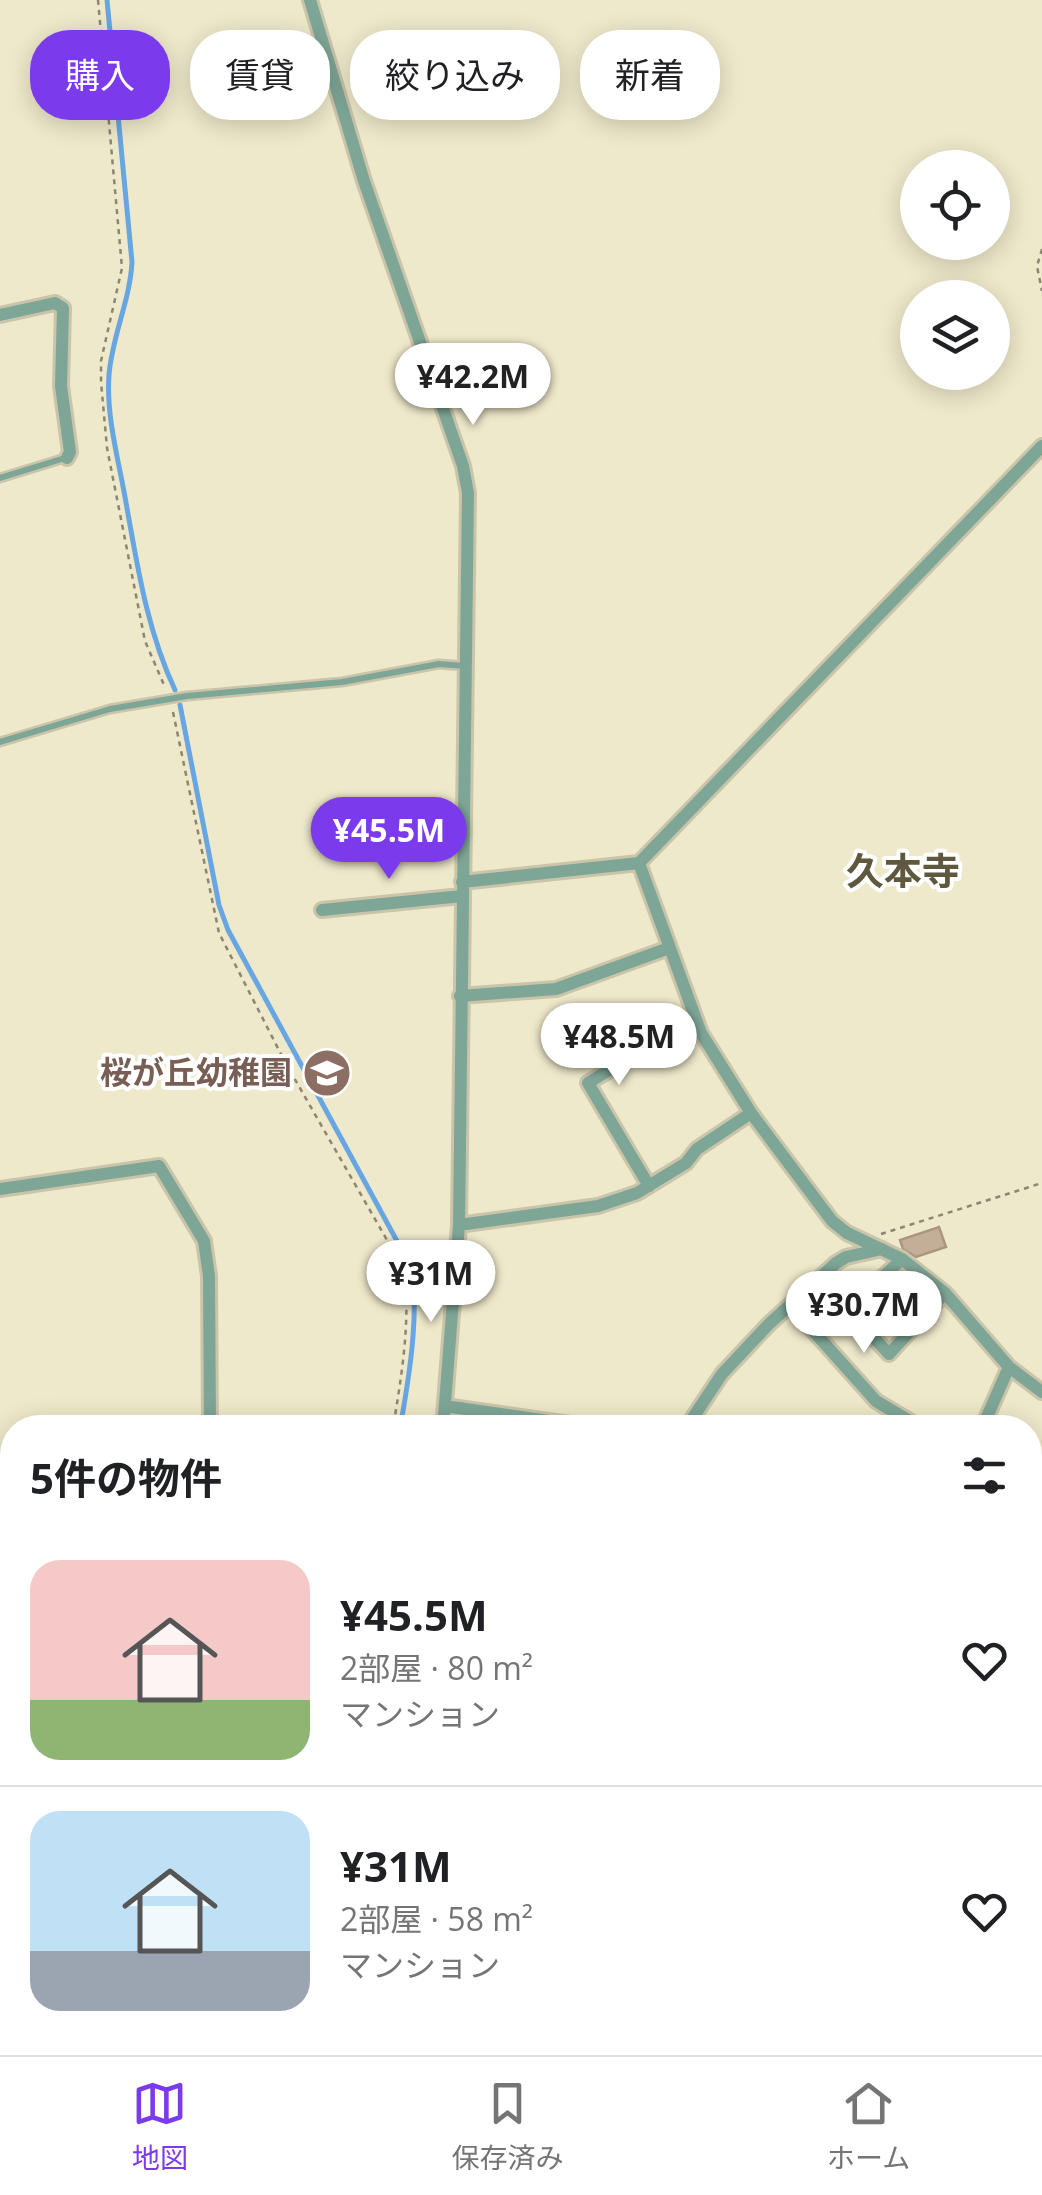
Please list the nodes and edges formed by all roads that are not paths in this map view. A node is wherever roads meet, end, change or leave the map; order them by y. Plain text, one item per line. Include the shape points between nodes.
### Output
1 (310, 0) edge
2 (0, 316) edge
3 (1042, 446) edge
4 (66, 458) joint
5 (0, 478) edge
6 (467, 666) junction
7 (0, 742) edge
8 (639, 863) junction
9 (462, 889) junction
10 (322, 910) dead end
11 (669, 948) junction
12 (460, 996) junction
13 (695, 1017) junction
14 (751, 1113) junction
15 (649, 1186) junction
16 (0, 1189) edge
17 (458, 1226) junction
18 (884, 1248) junction
19 (902, 1259) junction
20 (945, 1293) junction
21 (790, 1305) junction
22 (1009, 1367) junction
23 (1042, 1392) edge
24 (445, 1406) junction
25 (210, 1415) edge
26 (444, 1415) edge
27 (509, 1415) edge
28 (695, 1415) edge
29 (900, 1415) edge
30 (988, 1415) edge

1 - 6 street via 364,182 463,466
2 - 4 street via 55,303 63,308
3 - 8 street
4 - 5 lane
6 - 7 lane via 439,664 342,682 169,699
6 - 9 street
8 - 9 street
8 - 11 street
9 - 10 street
9 - 12 street
11 - 12 street via 556,989
11 - 13 street
12 - 17 street
13 - 14 street
13 - 15 street via 588,1082
14 - 15 street
14 - 18 street via 832,1220
15 - 17 street via 598,1206
16 - 25 street via 159,1166 204,1241
17 - 24 street
18 - 19 street
18 - 21 street via 846,1257
19 - 20 street
19 - 20 street via 848,1310 888,1354
20 - 22 street
21 - 28 street via 722,1374
21 - 29 street via 876,1401
22 - 23 street
22 - 30 street
24 - 26 street
24 - 27 street

